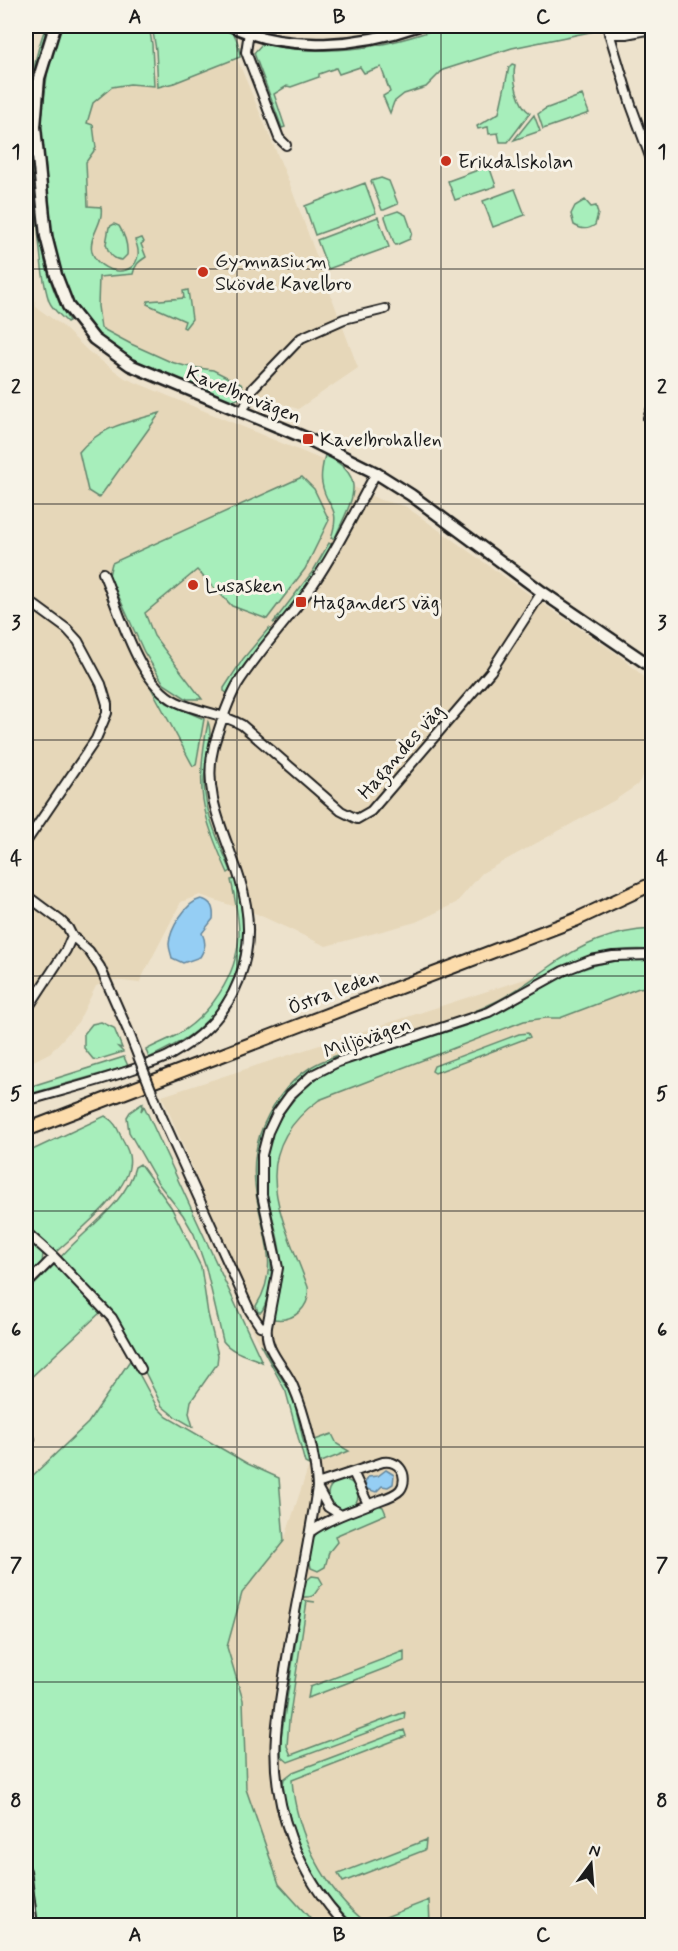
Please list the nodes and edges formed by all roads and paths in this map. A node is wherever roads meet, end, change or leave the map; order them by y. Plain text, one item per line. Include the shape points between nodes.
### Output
1 (55, 26) edge
2 (231, 26) edge
3 (418, 26) edge
4 (407, 27) edge
5 (652, 29) edge
6 (608, 30) edge
7 (249, 32) junction
8 (286, 145) dead end
9 (652, 162) edge
10 (385, 309) dead end
11 (652, 408) edge
12 (242, 413) junction
13 (652, 426) edge
14 (376, 473) junction
15 (103, 573) dead end
16 (542, 592) junction
17 (26, 598) edge
18 (652, 667) edge
19 (223, 717) junction
20 (26, 842) edge
21 (652, 884) edge
22 (26, 895) edge
23 (72, 936) junction
24 (652, 955) edge
25 (26, 1011) edge
26 (26, 1101) edge
27 (26, 1130) edge
28 (26, 1232) edge
29 (54, 1257) junction
30 (26, 1285) edge
31 (267, 1327) junction
32 (141, 1369) dead end
33 (354, 1472) junction
34 (317, 1486) junction
35 (368, 1504) junction
36 (341, 1515) junction
37 (310, 1532) junction
38 (26, 1871) edge
39 (33, 1926) edge
40 (346, 1926) edge

1 - 12 main road, Kavelbrovägen via 39,78 35,127 46,237 68,306 94,339 130,365
2 - 7 street
3 - 4 street
4 - 7 street via 370,39 325,43 289,41
5 - 6 street via 626,34
6 - 9 street
7 - 8 street via 246,52 279,138
10 - 12 street via 344,319 301,338 254,388
11 - 13 street via 648,418
12 - 14 main road, Kavelbrovägen
14 - 16 main road, Kavelbrovägen
14 - 19 street via 334,554 255,659 236,687
15 - 19 street via 127,633 154,684 177,702
16 - 18 main road, Kavelbrovägen
16 - 19 street, Hagandes väg via 491,670 371,811 357,819 341,811 242,725
17 - 20 street via 78,641 100,684 107,713 96,739
19 - 26 street via 210,782 216,817 248,907 250,933 238,985 198,1036 172,1054 121,1074
21 - 27 highway, Östra leden via 575,920
22 - 23 street via 61,921
23 - 25 street
23 - 31 street, bridge via 100,967 242,1295 260,1326
24 - 31 street, Miljövägen via 591,960 489,1012 338,1062 312,1075 290,1095 268,1132 262,1155 262,1195 278,1268
28 - 29 street
29 - 30 street
29 - 32 street via 112,1318
31 - 34 street via 267,1341 299,1402
33 - 34 street
33 - 35 street
33 - 35 street via 390,1461 401,1468 404,1483 400,1489
34 - 36 street via 328,1507
34 - 37 street
35 - 36 street
36 - 37 street
37 - 40 street via 276,1734 276,1771 296,1853 328,1907
38 - 39 street

